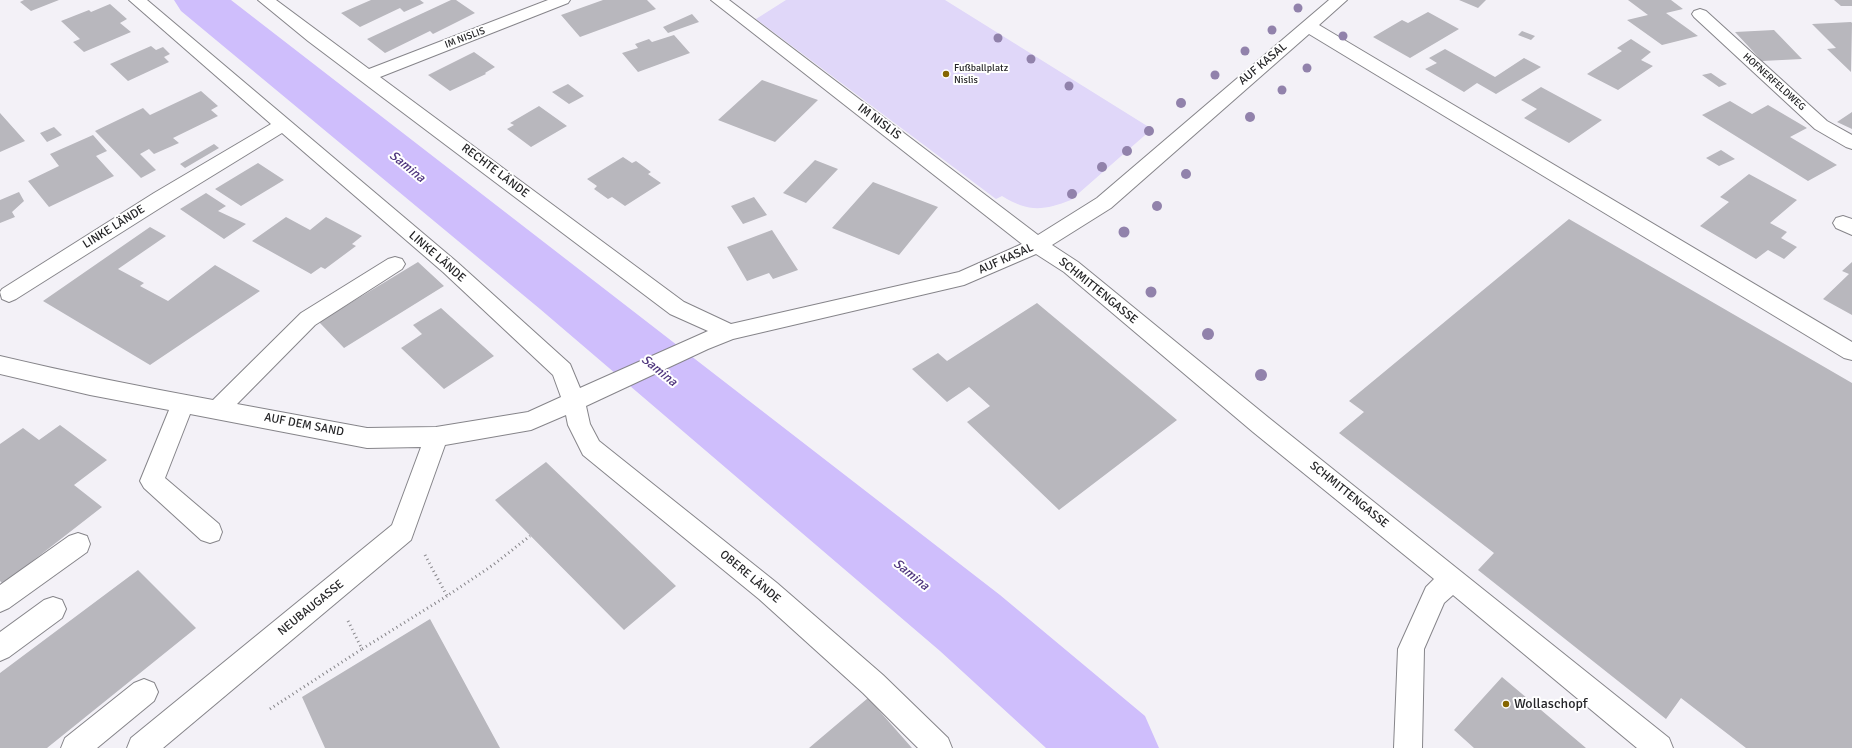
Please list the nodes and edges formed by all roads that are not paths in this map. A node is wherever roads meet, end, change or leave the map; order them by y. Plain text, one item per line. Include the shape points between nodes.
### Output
1 (137, 0) edge
2 (266, 0) edge
3 (562, 0) edge
4 (719, 0) edge
5 (1339, 0) edge
6 (1700, 14) dead end
7 (1308, 26) junction
8 (367, 76) junction
9 (282, 125) junction
10 (1852, 143) edge
11 (1037, 245) junction
12 (395, 264) dead end
13 (3, 294) edge
14 (730, 332) junction
15 (1852, 352) edge
16 (0, 365) edge
17 (605, 388) joint
18 (183, 402) junction
19 (574, 402) junction
20 (218, 409) junction
21 (436, 437) junction
22 (210, 532) dead end
23 (78, 544) dead end
24 (1453, 579) junction
25 (0, 600) edge
26 (53, 609) dead end
27 (0, 648) edge
28 (144, 692) dead end
29 (75, 748) edge
30 (141, 748) edge
31 (938, 748) edge
32 (1408, 748) edge
33 (1659, 748) edge

1 - 9 street, LINKE LÄNDE
2 - 8 street, RECHTE LÄNDE
3 - 8 street, IM NISLIS
4 - 11 street, IM NISLIS
5 - 7 street, AUF KASAL
6 - 10 street, HOFNERFELDWEG via 1821,125
7 - 11 street, AUF KASAL via 1104,203
7 - 15 street
8 - 14 street, RECHTE LÄNDE via 677,308
9 - 13 street, LINKE LÄNDE
9 - 19 street, LINKE LÄNDE via 450,267 562,370
11 - 14 street, AUF KASAL via 964,278
11 - 24 street, SCHMITTENGASSE via 1071,267 1261,425
12 - 20 street via 308,319
14 - 17 street, AUF KASAL via 700,343
16 - 18 street, AUF DEM SAND via 90,386
17 - 19 street, AUF DEM SAND
18 - 20 street, AUF DEM SAND
18 - 22 street via 152,481
19 - 21 street, AUF DEM SAND via 531,421
19 - 31 street, OBERE LÄNDE via 579,425 591,448 768,591 873,684
20 - 21 street, AUF DEM SAND via 367,438
21 - 30 street, NEUBAUGASSE via 402,532
23 - 25 street
24 - 32 street via 1435,595 1411,649
24 - 33 street, SCHMITTENGASSE
26 - 27 street
28 - 29 street

